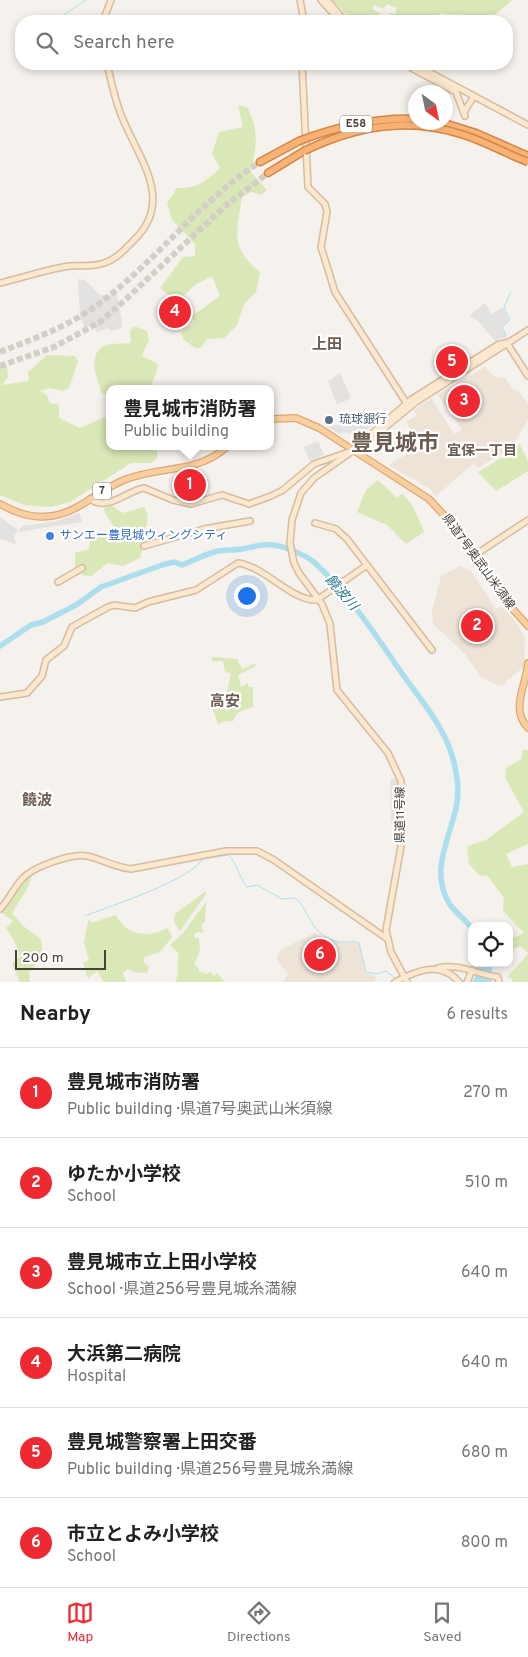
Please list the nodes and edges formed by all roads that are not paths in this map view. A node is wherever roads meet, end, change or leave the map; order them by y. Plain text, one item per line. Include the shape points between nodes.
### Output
1 (111, 0) edge
2 (300, 0) edge
3 (321, 0) edge
4 (327, 0) edge
5 (105, 15) edge
6 (303, 15) edge
7 (335, 15) edge
8 (341, 15) edge
9 (109, 70) edge
10 (302, 70) edge
11 (415, 70) edge
12 (425, 70) edge
13 (474, 96) junction
14 (408, 119) edge
15 (453, 126) edge
16 (528, 126) edge
17 (528, 156) edge
18 (260, 162) tunnel mouth
19 (528, 162) edge
20 (268, 173) tunnel mouth
21 (0, 283) edge
22 (528, 330) edge
23 (508, 343) junction
24 (528, 376) edge
25 (408, 405) junction
26 (274, 418) edge
27 (354, 449) junction
28 (222, 450) edge
29 (333, 456) junction
30 (335, 463) junction
31 (90, 499) junction
32 (0, 504) edge
33 (528, 520) edge
34 (250, 521) dead end
35 (315, 523) dead end
36 (144, 546) dead end
37 (475, 555) junction
38 (367, 564) junction
39 (82, 568) dead end
40 (58, 582) dead end
41 (319, 599) junction
42 (528, 626) edge
43 (432, 650) dead end
44 (528, 663) edge
45 (0, 697) edge
46 (528, 728) edge
47 (0, 909) edge
48 (386, 938) junction
49 (438, 968) junction
50 (473, 971) junction
51 (497, 979) edge
52 (406, 980) edge
53 (395, 982) edge
54 (459, 982) edge
55 (466, 982) edge

1 - 5 street
2 - 6 street
3 - 7 street
4 - 8 street
9 - 21 street via 119,111 152,189 150,220 139,235 107,262 62,267
10 - 25 street via 308,187 325,204 328,212 321,247 329,279
11 - 13 street via 456,92 465,114
12 - 13 street
13 - 16 street
14 - 18 highway, E58, bridge via 356,124 299,142
15 - 17 highway
19 - 20 highway, E58, bridge via 464,134 435,127 389,125 358,130 304,152
22 - 23 street
23 - 24 street
23 - 25 street
25 - 27 street via 360,448
26 - 27 main road, 県道7号奥武山米須線 via 303,420
27 - 29 street
27 - 30 street, 県道11号線
27 - 37 main road, 県道7号奥武山米須線 via 432,502
28 - 31 main road, 7 via 202,464 133,477
29 - 30 street via 337,459
29 - 31 street via 311,466 280,492 253,504 222,495 187,504 144,488 106,503
30 - 41 street, 県道11号線 via 314,478 301,493 291,531 299,570
31 - 32 main road, 7 via 65,513 40,517 18,513
33 - 37 street
34 - 36 street via 204,529
35 - 38 street via 340,532
37 - 42 main road, 県道7号奥武山米須線 via 513,611
38 - 41 street
38 - 43 street
39 - 40 street
41 - 45 street via 306,598 251,566 238,563 196,590 135,608 114,605 87,616 70,628 64,646 46,660 42,676 29,691
41 - 48 street, 県道11号線 via 331,629 337,690 388,753 401,781 402,846 386,920
44 - 46 main road via 519,710 520,720
47 - 48 street via 30,872 72,856 86,856 116,867 131,868 251,850 274,860
48 - 52 street, 県道11号線
49 - 50 street via 452,966
49 - 52 street via 422,970
49 - 54 street
50 - 51 street
50 - 55 street
52 - 53 street

